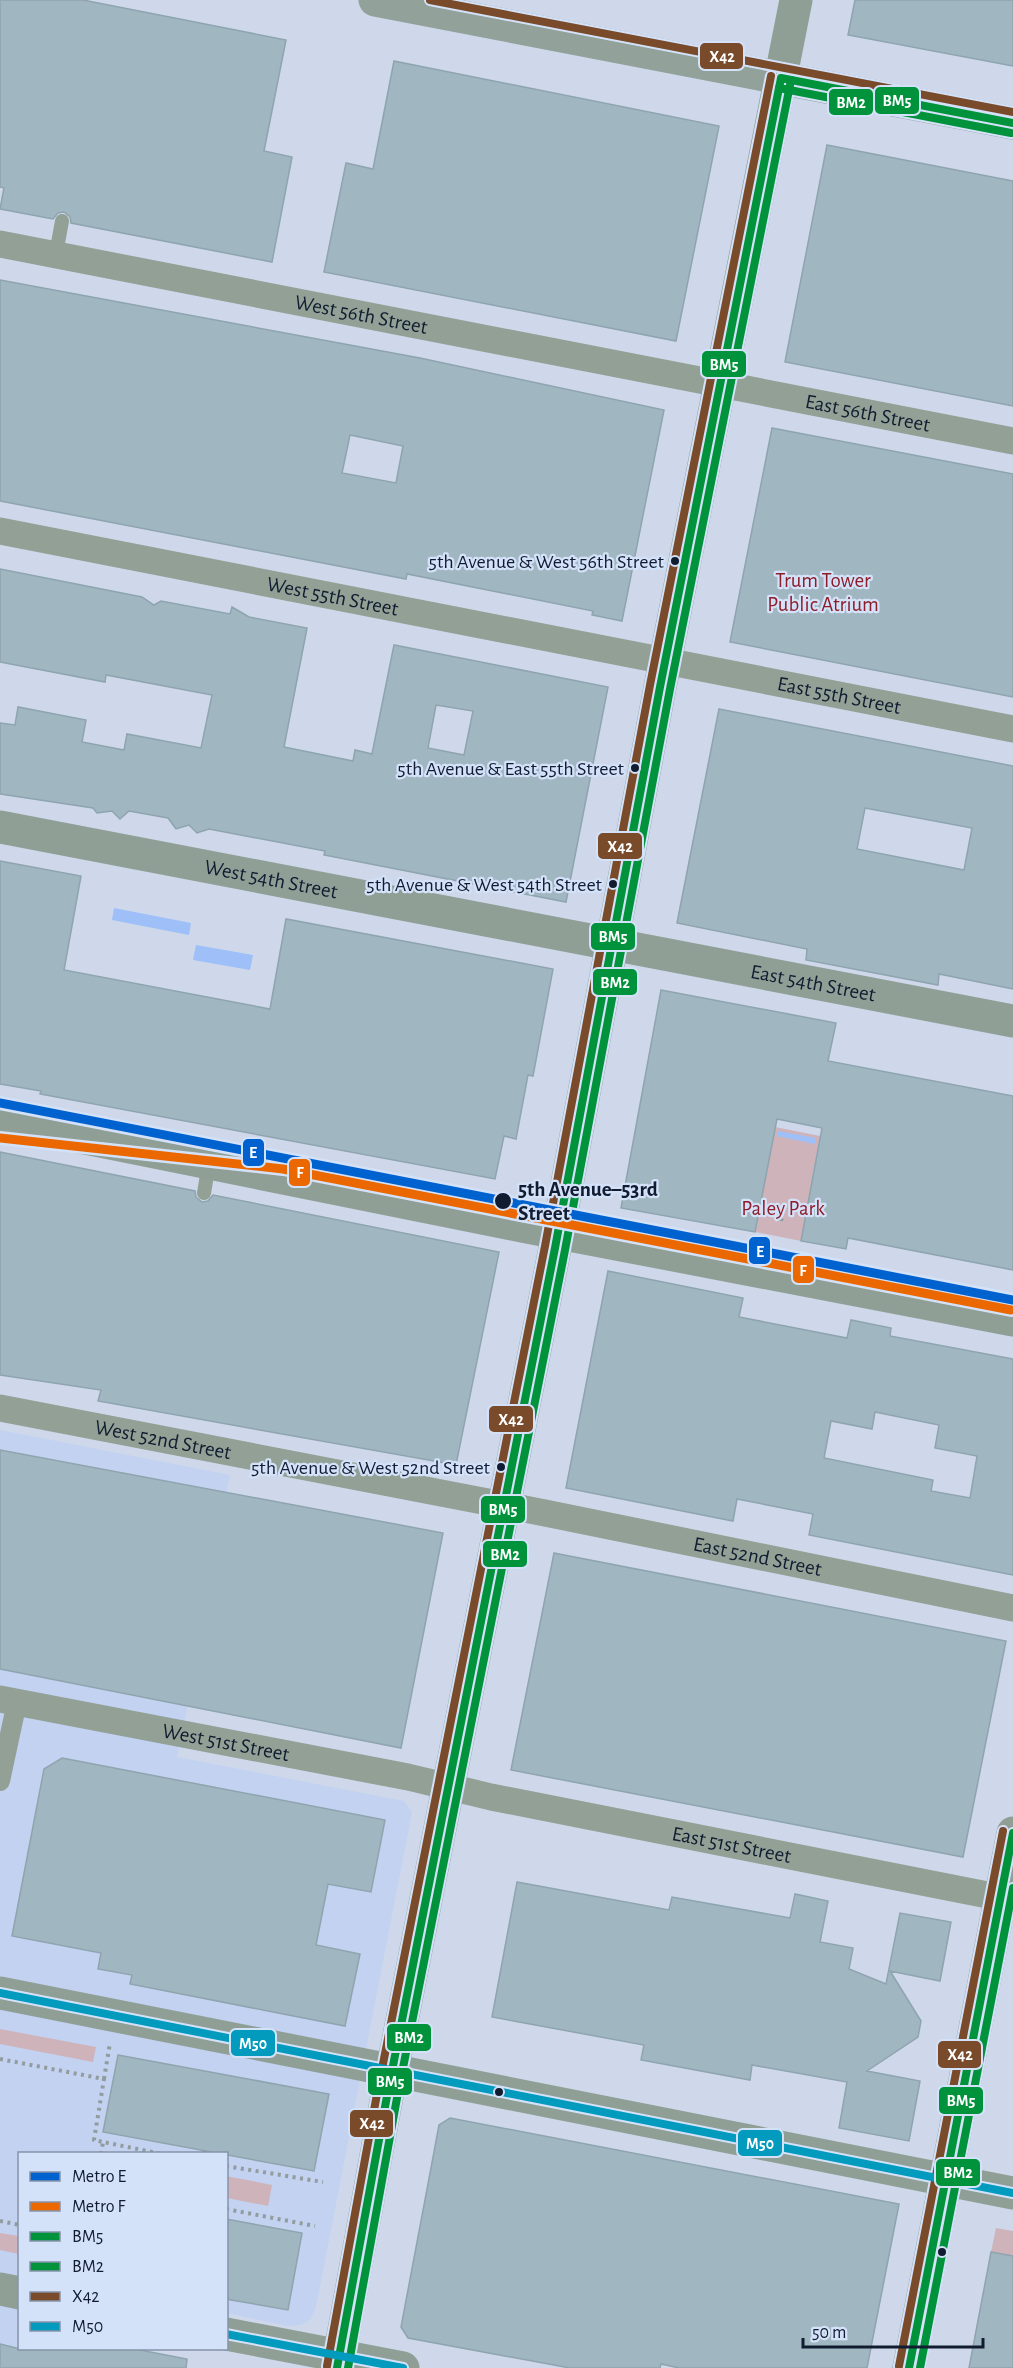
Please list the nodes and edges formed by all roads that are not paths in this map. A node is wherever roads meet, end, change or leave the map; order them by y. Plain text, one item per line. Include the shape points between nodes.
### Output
1 (375, 0) edge
2 (796, 0) edge
3 (781, 78) junction
4 (1013, 123) edge
5 (62, 221) dead end
6 (0, 244) edge
7 (56, 255) junction
8 (722, 385) junction
9 (1013, 441) edge
10 (0, 531) edge
11 (666, 662) junction
12 (1013, 729) edge
13 (0, 827) edge
14 (612, 945) junction
15 (1013, 1021) edge
16 (0, 1121) edge
17 (557, 1232) junction
18 (1013, 1320) edge
19 (0, 1408) edge
20 (503, 1506) junction
21 (1013, 1608) edge
22 (9, 1701) edge
23 (0, 1781) edge
24 (449, 1786) junction
25 (1013, 1833) edge
26 (1007, 1898) edge
27 (0, 1993) edge
28 (393, 2071) junction
29 (946, 2181) junction
30 (1013, 2193) edge
31 (0, 2289) edge
32 (18, 2293) edge
33 (228, 2334) edge
34 (338, 2362) edge
35 (403, 2368) edge
36 (909, 2368) edge

1 - 3 main road
2 - 3 main road
3 - 4 main road
3 - 8 main road
5 - 7 lane
6 - 7 street, West 56th Street
7 - 8 street, West 56th Street
8 - 9 street, East 56th Street
8 - 11 main road
10 - 11 street, West 55th Street
11 - 12 street, East 55th Street
11 - 14 main road
13 - 14 main road, West 54th Street
14 - 15 main road, East 54th Street
14 - 17 main road
16 - 17 main road via 206,1178
17 - 18 main road
17 - 20 main road
19 - 20 street, West 52nd Street
20 - 21 street, East 52nd Street
20 - 24 main road
22 - 23 street
22 - 24 street, West 51st Street
24 - 26 street, East 51st Street
24 - 28 main road
25 - 26 main road
26 - 29 main road
27 - 28 main road
28 - 29 main road
28 - 34 main road
29 - 30 main road
29 - 36 main road
31 - 32 main road
33 - 34 main road
34 - 35 main road

